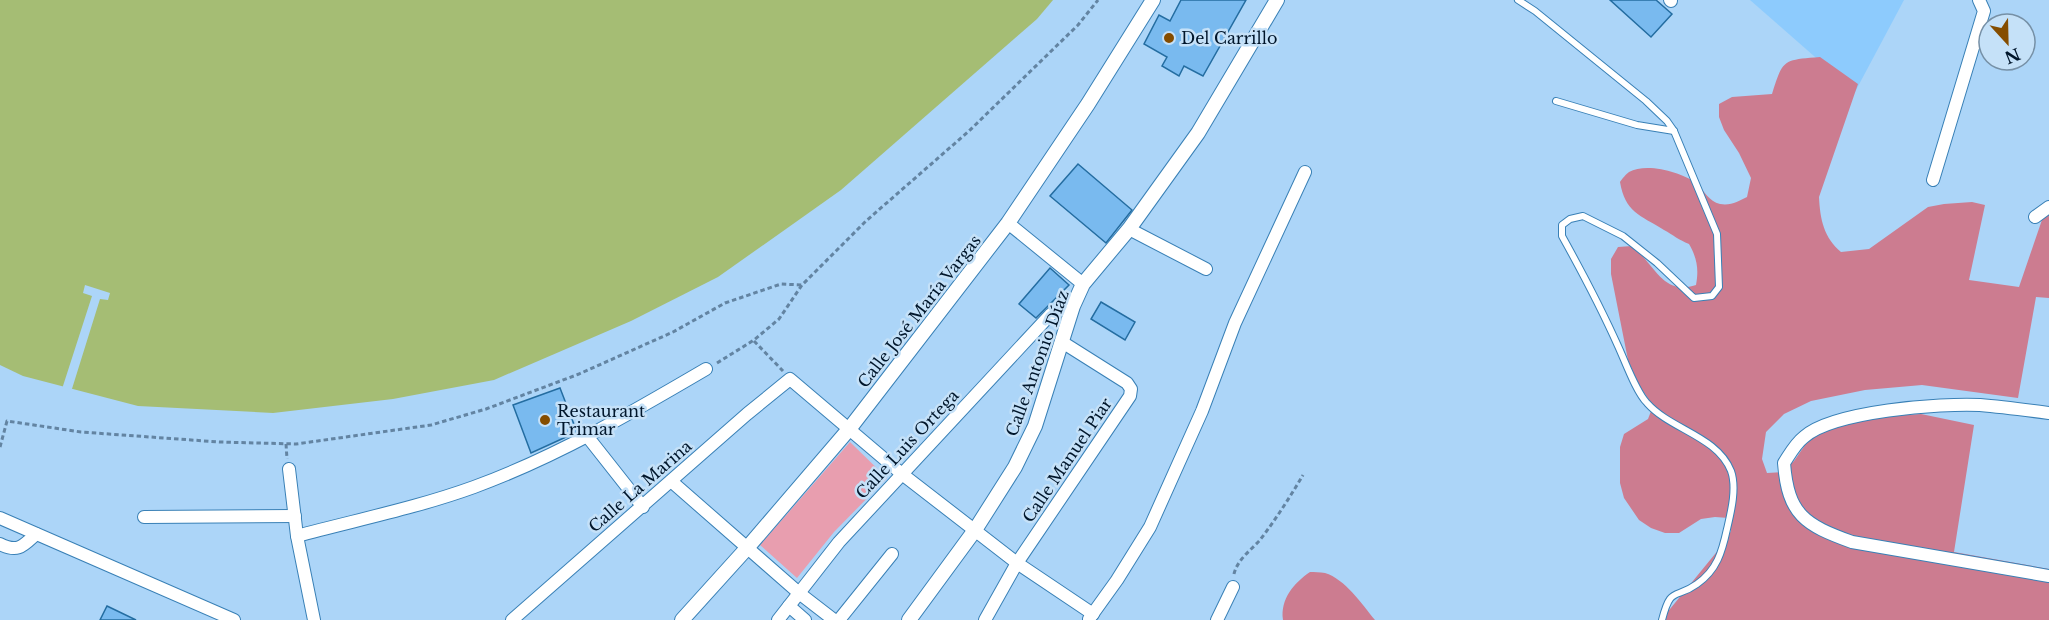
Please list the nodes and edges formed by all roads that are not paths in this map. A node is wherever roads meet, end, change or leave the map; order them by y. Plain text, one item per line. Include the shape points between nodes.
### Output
1 (1153, 0) edge
2 (1277, 0) edge
3 (1518, 0) edge
4 (1979, 0) edge
5 (1556, 101) dead end
6 (1674, 131) junction
7 (1305, 172) dead end
8 (1933, 180) dead end
9 (2049, 207) edge
10 (2035, 217) dead end
11 (1008, 223) junction
12 (1128, 229) junction
13 (1206, 269) dead end
14 (1083, 284) junction
15 (1073, 306) junction
16 (1062, 342) junction
17 (706, 369) road end
18 (2049, 413) edge
19 (850, 428) junction
20 (587, 436) junction
21 (289, 469) dead end
22 (902, 474) junction
23 (671, 482) junction
24 (643, 507) junction
25 (295, 516) junction
26 (144, 517) dead end
27 (0, 518) edge
28 (975, 530) junction
29 (36, 534) junction
30 (297, 536) junction
31 (0, 544) edge
32 (748, 547) junction
33 (892, 554) dead end
34 (1017, 563) junction
35 (2049, 576) edge
36 (1233, 587) road end
37 (799, 593) junction
38 (789, 606) junction
39 (1091, 617) edge
40 (234, 620) edge
41 (314, 620) edge
42 (512, 620) edge
43 (682, 620) edge
44 (778, 620) edge
45 (805, 620) edge
46 (834, 620) edge
47 (839, 620) edge
48 (909, 620) edge
49 (985, 620) edge
50 (1217, 620) edge
51 (1662, 620) edge

1 - 11 street, Calle José María Vargas
2 - 12 street, Calle Antonio Díaz via 1198,134
3 - 6 lane via 1646,100
4 - 8 street via 1983,11
5 - 6 lane via 1637,125
6 - 51 lane via 1718,234 1719,288 1712,296 1694,298 1623,236 1583,216 1562,225 1562,236 1644,400 1719,451 1731,472 1733,498 1720,559 1696,585 1672,596
7 - 39 street via 1235,323 1202,411 1150,526
9 - 10 street
11 - 14 street
11 - 19 street, Calle José María Vargas
12 - 13 street
12 - 14 street, Calle Antonio Díaz
14 - 15 street, Calle Antonio Díaz
15 - 16 street, Calle Antonio Díaz
15 - 22 street, Calle Luis Ortega via 1050,315
16 - 28 street, Calle Antonio Díaz via 1035,426 1015,467
16 - 34 street, Calle Manuel Piar via 1127,383 1131,396
17 - 20 street
18 - 35 street via 1951,405 1840,420 1804,436 1784,463 1787,492 1800,515 1832,535 1852,542
19 - 22 street
19 - 23 street, Calle La Marina via 790,379
19 - 32 street, Calle José María Vargas
20 - 24 street
20 - 30 street via 473,487
21 - 25 street
22 - 28 street
22 - 37 street, Calle Luis Ortega via 839,542
23 - 24 street, Calle La Marina
23 - 32 street
24 - 42 street, Calle La Marina
25 - 26 street
25 - 30 street
27 - 29 street
28 - 34 street
28 - 48 street, Calle Antonio Díaz
29 - 31 street via 17,549
29 - 40 street
30 - 41 street
32 - 37 street
32 - 43 street, Calle José María Vargas
33 - 47 street
34 - 39 street
34 - 49 street, Calle Manuel Piar
36 - 50 street
37 - 38 street, Calle Luis Ortega
37 - 46 street
38 - 44 street, Calle Luis Ortega
38 - 45 street

